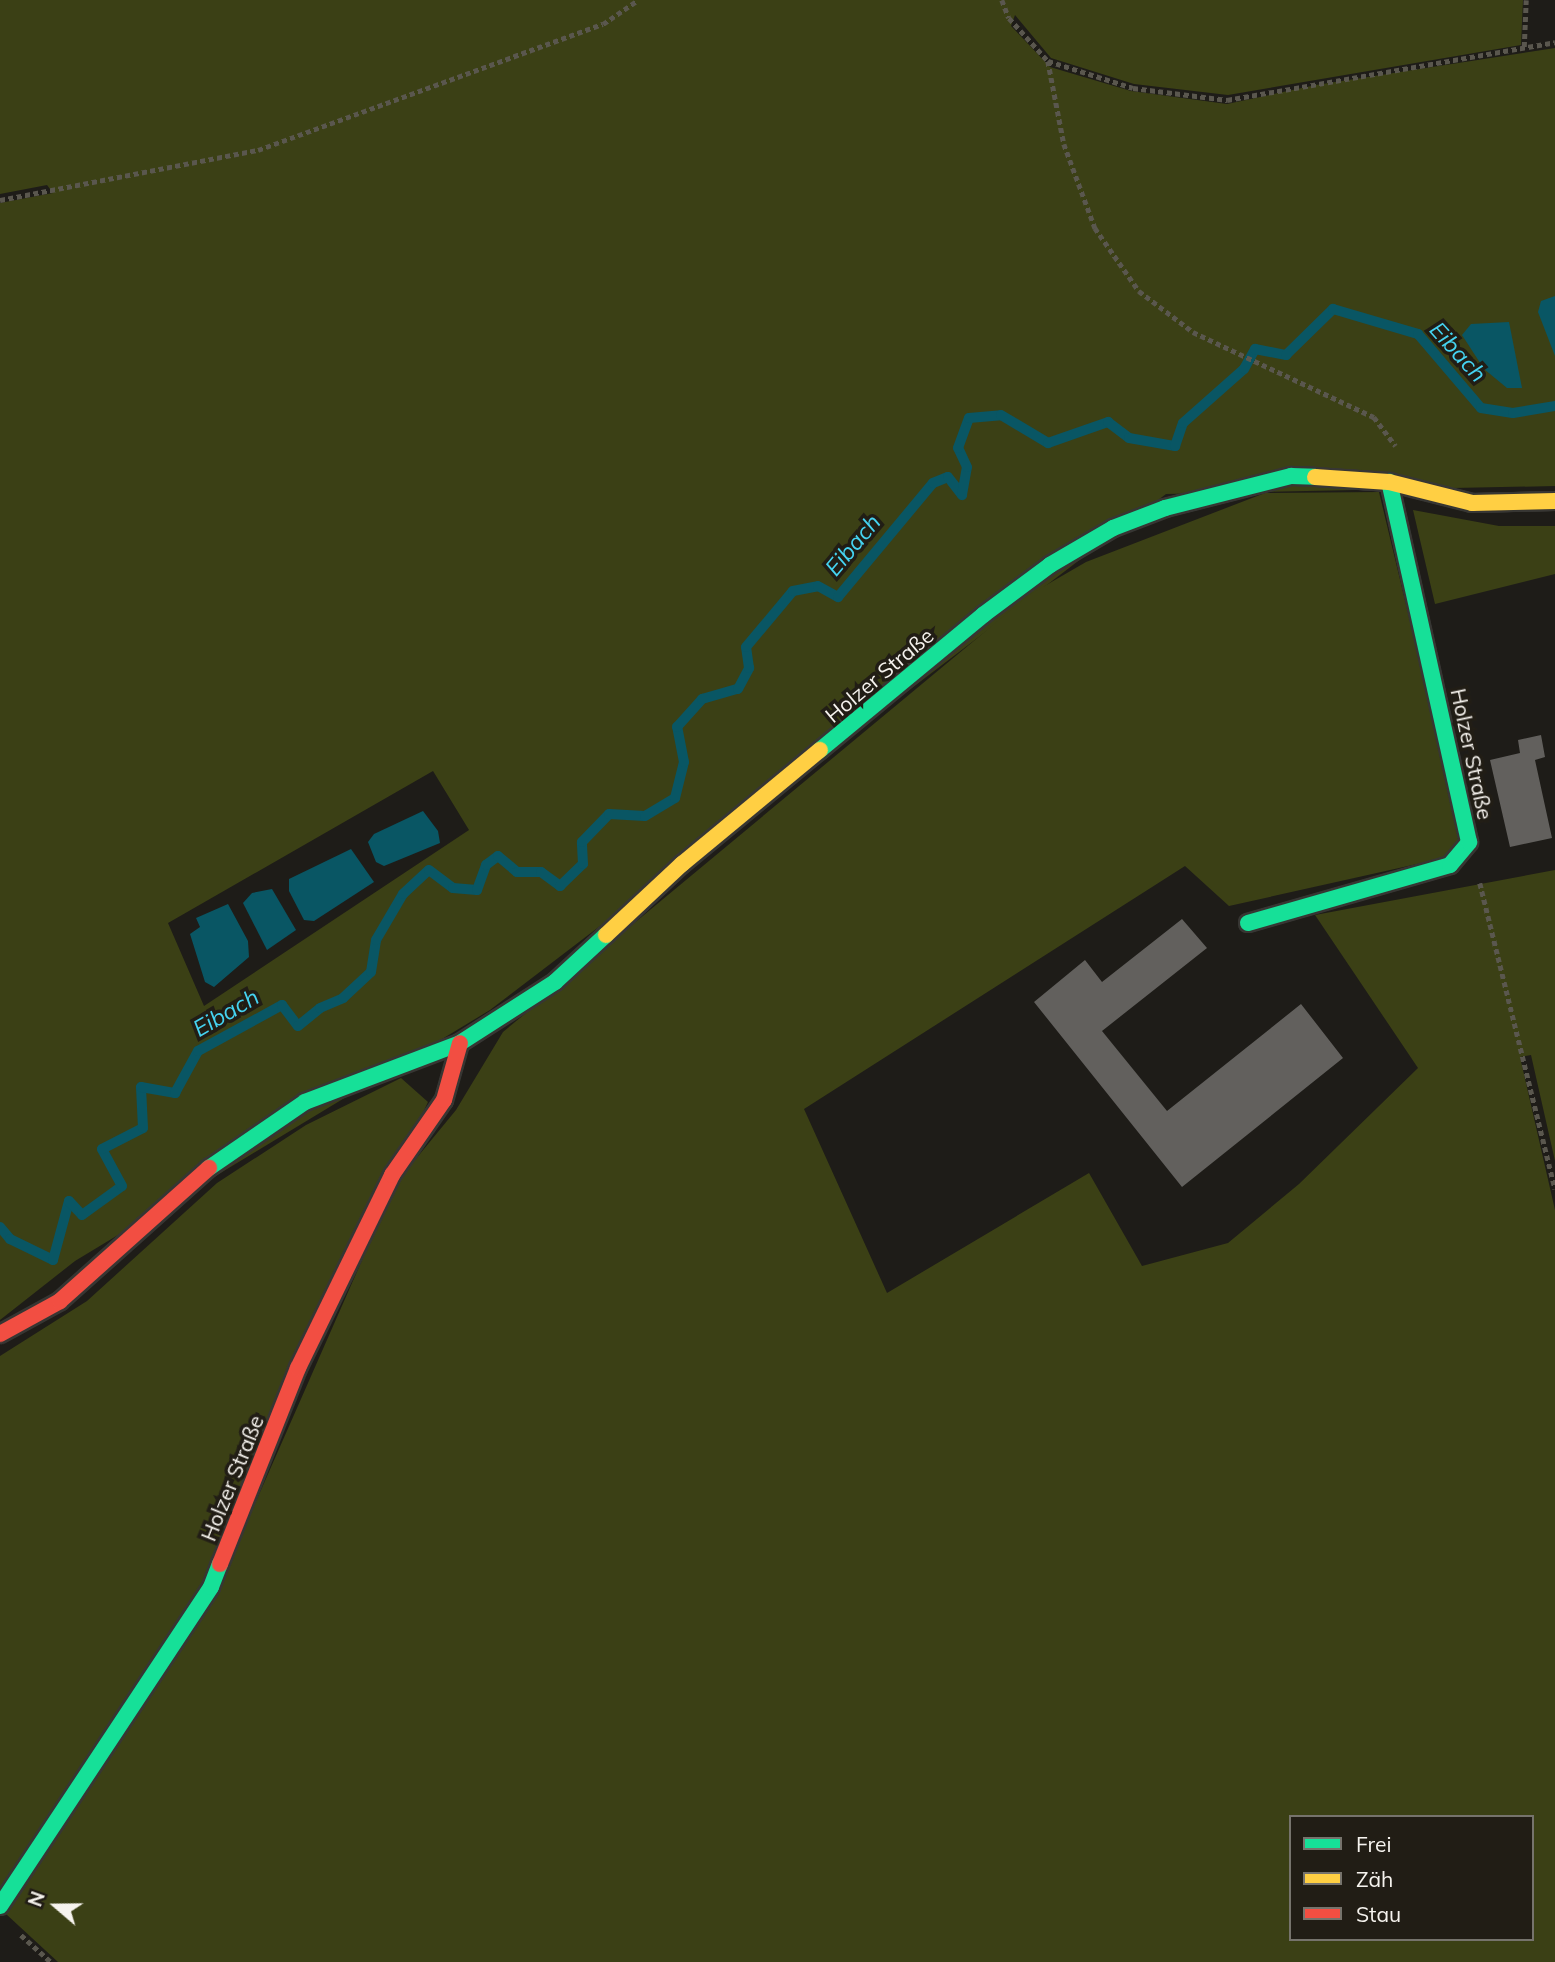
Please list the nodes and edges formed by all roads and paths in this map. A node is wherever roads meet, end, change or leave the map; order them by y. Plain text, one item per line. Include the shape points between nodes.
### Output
1 (638, 0) edge
2 (1002, 0) edge
3 (1526, 0) edge
4 (1555, 42) edge
5 (1524, 47) junction
6 (1048, 61) junction
7 (0, 200) edge
8 (1388, 482) junction
9 (1412, 488) junction
10 (1555, 501) edge
11 (1469, 842) junction
12 (1248, 923) dead end
13 (460, 1043) junction
14 (1555, 1189) edge
15 (0, 1334) edge
16 (0, 1906) edge
17 (10, 1924) dead end
18 (51, 1962) edge

1 - 7 path via 603,24 258,150
2 - 6 path via 1009,18
3 - 5 path
4 - 5 path
5 - 6 path via 1227,100 1133,88
6 - 9 path via 1065,144 1095,228 1139,291 1193,332 1374,417 1394,442
8 - 9 street, Holzer Straße
8 - 11 street, Holzer Straße via 1423,620
8 - 13 street, Holzer Straße via 1291,476 1211,495 1113,528 1050,565 682,864 555,982
9 - 10 street, Holzer Straße via 1472,503
11 - 12 street, Holzer Straße via 1450,865
11 - 14 path via 1510,992
13 - 15 street, Holzer Straße via 305,1102 194,1179 60,1301
13 - 16 street, Holzer Straße via 444,1100 392,1175 298,1368 211,1587
17 - 18 path

